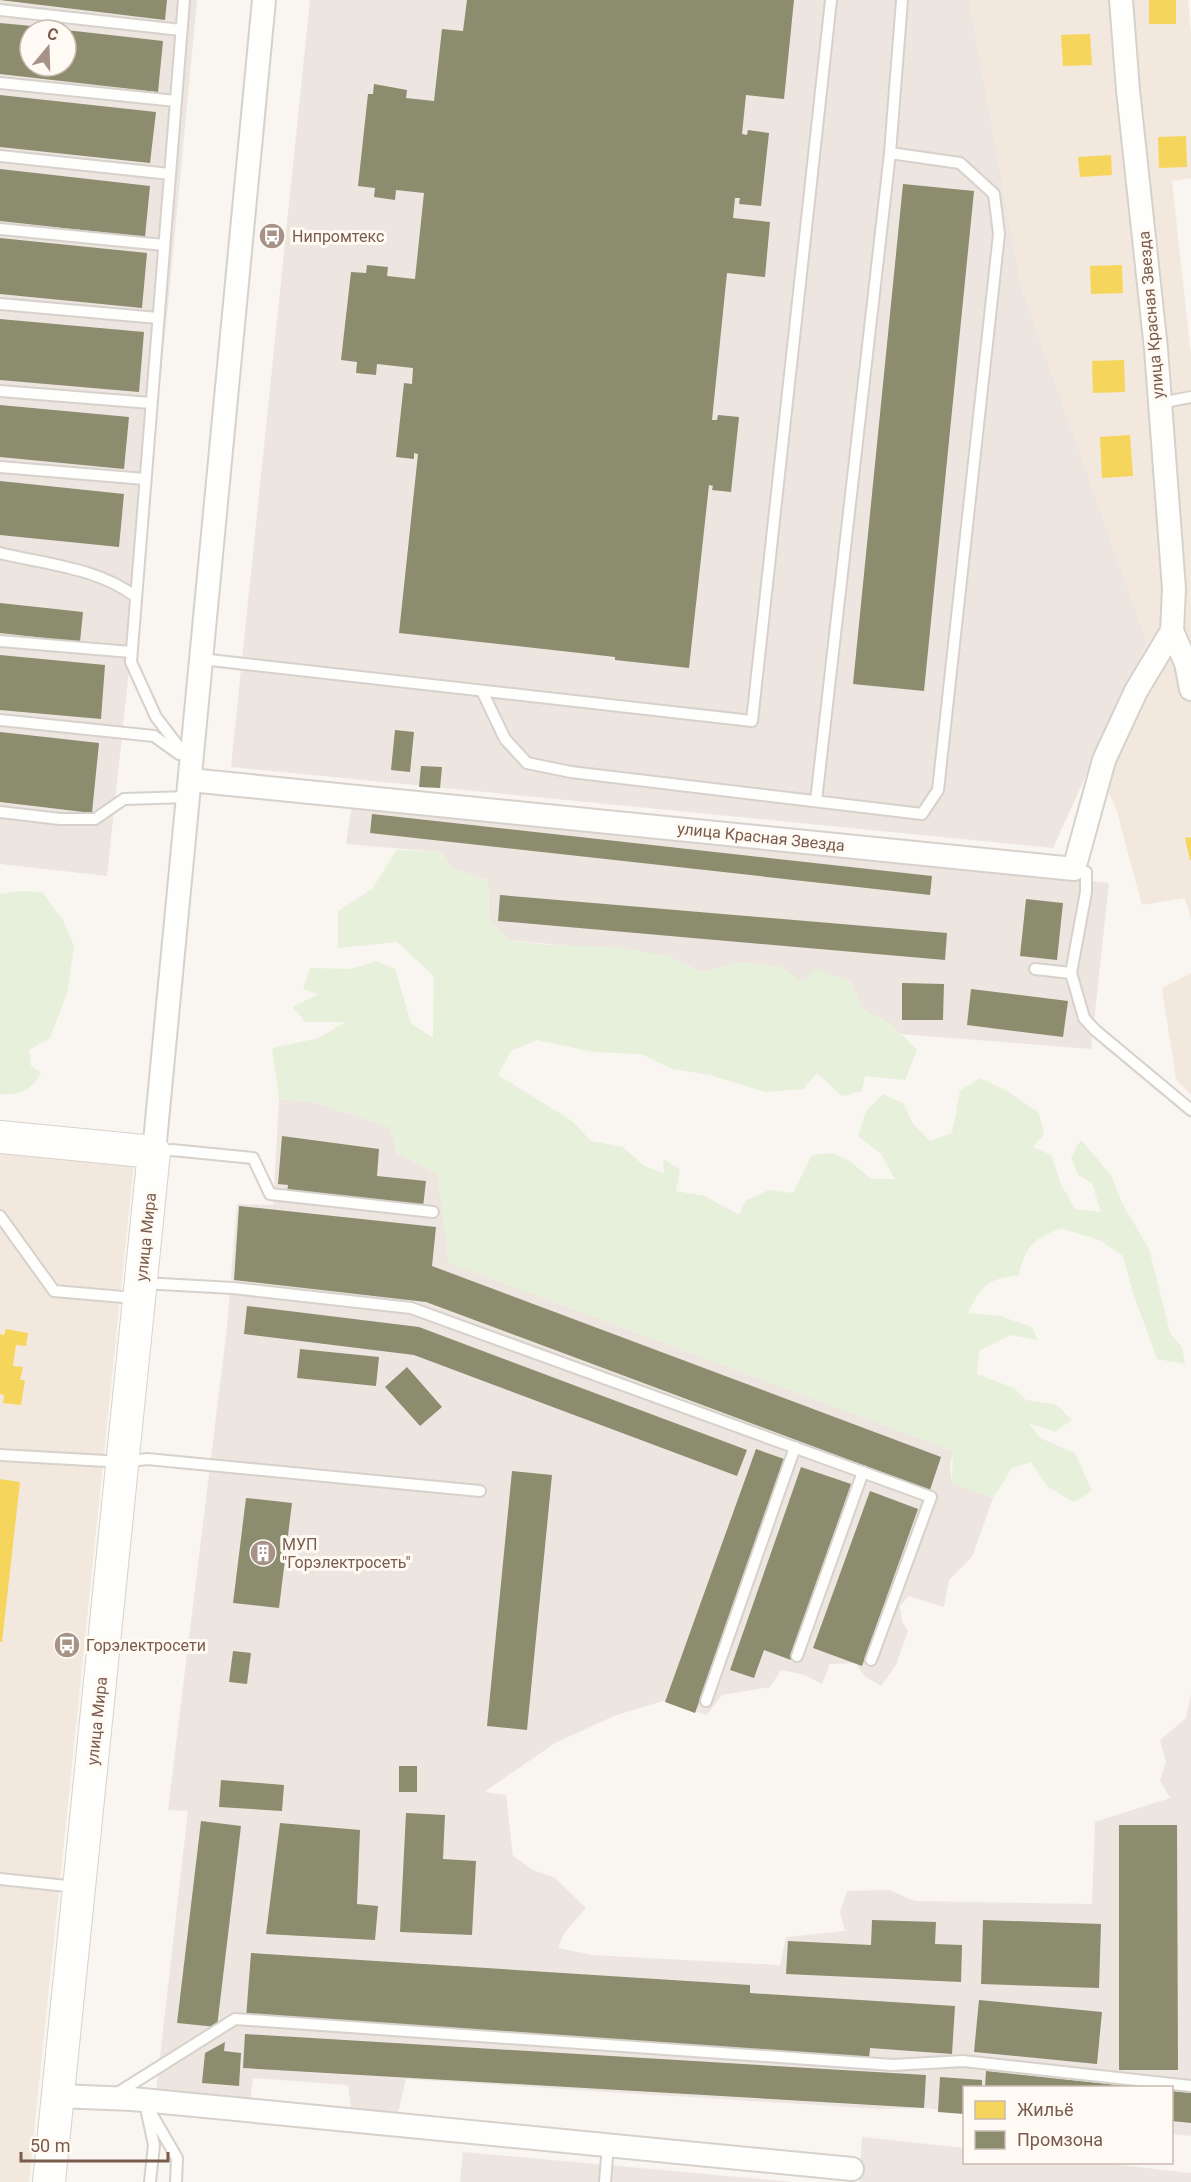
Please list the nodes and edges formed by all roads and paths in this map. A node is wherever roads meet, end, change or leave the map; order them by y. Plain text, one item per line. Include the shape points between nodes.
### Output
1 (184, 0) edge
2 (264, 0) edge
3 (831, 0) edge
4 (902, 0) edge
5 (1121, 0) edge
6 (0, 10) edge
7 (181, 30) junction
8 (0, 83) edge
9 (176, 101) junction
10 (890, 153) junction
11 (0, 156) edge
12 (170, 174) junction
13 (0, 229) edge
14 (164, 245) junction
15 (0, 304) edge
16 (158, 318) junction
17 (0, 391) edge
18 (1191, 397) edge
19 (151, 403) junction
20 (1160, 403) junction
21 (0, 467) edge
22 (145, 479) junction
23 (0, 553) edge
24 (136, 597) junction
25 (1172, 631) junction
26 (0, 640) edge
27 (131, 652) junction
28 (201, 659) junction
29 (1191, 686) edge
30 (482, 691) junction
31 (0, 720) edge
32 (190, 780) junction
33 (816, 801) junction
34 (0, 812) edge
35 (1074, 869) junction
36 (1035, 969) dead end
37 (1071, 973) junction
38 (1191, 1110) edge
39 (0, 1137) edge
40 (154, 1152) junction
41 (433, 1212) dead end
42 (0, 1216) edge
43 (141, 1291) junction
44 (795, 1447) junction
45 (0, 1455) edge
46 (124, 1462) junction
47 (863, 1472) junction
48 (480, 1491) dead end
49 (797, 1656) dead end
50 (871, 1660) dead end
51 (706, 1701) dead end
52 (0, 1879) edge
53 (79, 1887) junction
54 (1191, 2086) edge
55 (58, 2096) junction
56 (111, 2098) junction
57 (144, 2101) junction
58 (608, 2145) junction
59 (852, 2169) dead end
60 (49, 2182) edge
61 (150, 2182) edge
62 (176, 2182) edge
63 (605, 2182) edge

1 - 7 lane
2 - 28 street
3 - 30 lane via 752,721
4 - 10 lane
5 - 20 street, улица Красная Звезда
6 - 7 lane
7 - 9 lane
8 - 9 lane
9 - 12 lane
10 - 33 lane
10 - 33 lane via 960,163 994,194 999,234 939,790 922,814
11 - 12 lane
12 - 14 lane
13 - 14 lane
14 - 16 lane
15 - 16 lane
16 - 19 lane
17 - 19 lane
18 - 20 lane
19 - 22 lane
20 - 25 street, улица Красная Звезда via 1174,589
21 - 22 lane
22 - 24 lane
23 - 24 lane via 110,581
24 - 27 lane
25 - 29 street, улица Красная Звезда
25 - 35 street, улица Красная Звезда via 1136,691 1104,760
26 - 27 lane
27 - 32 lane via 130,662
28 - 30 lane
28 - 32 street
30 - 33 lane via 505,740 527,763 571,772
31 - 32 lane via 154,735
32 - 34 lane via 124,799 94,819
32 - 35 street, улица Красная Звезда
32 - 40 street
35 - 37 lane via 1086,872 1086,892
36 - 37 lane
37 - 38 lane via 1084,1018
39 - 40 main road
40 - 41 lane via 172,1150 253,1158 270,1194
40 - 43 main road, улица Мира
42 - 43 lane via 54,1291
43 - 44 lane via 233,1288 411,1308
43 - 46 main road, улица Мира
44 - 47 lane
44 - 51 lane
45 - 46 lane
46 - 48 lane via 147,1459
46 - 53 main road, улица Мира
47 - 49 lane
47 - 50 lane via 931,1497
52 - 53 lane
53 - 55 main road, улица Мира
54 - 56 lane via 963,2061 893,2065 235,2019
55 - 56 street
55 - 60 main road, улица Мира
56 - 57 street
57 - 58 street
57 - 61 lane via 154,2145
57 - 62 lane via 177,2158
58 - 59 street
58 - 63 lane

